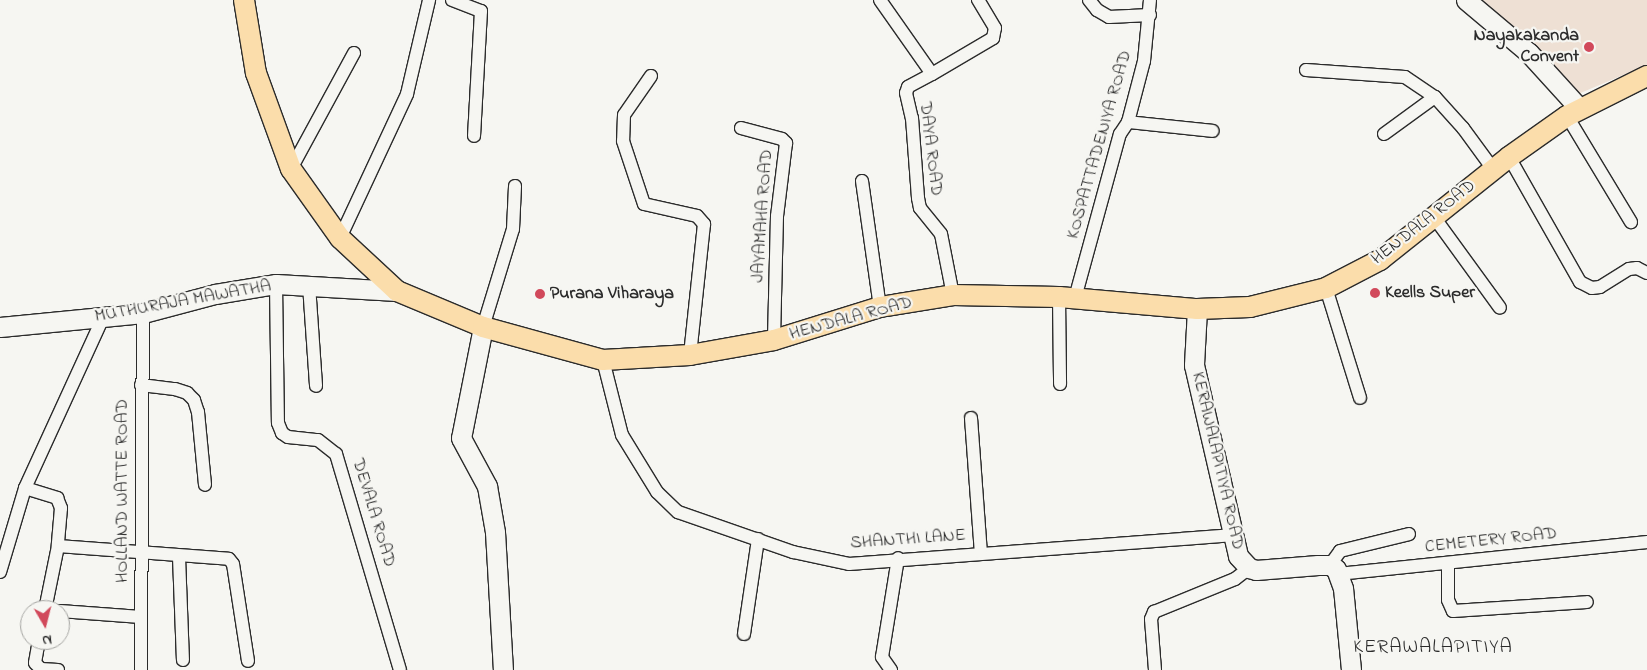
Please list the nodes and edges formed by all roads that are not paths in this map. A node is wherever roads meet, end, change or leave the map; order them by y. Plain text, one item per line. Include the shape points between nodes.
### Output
1 (244, 0) edge
2 (429, 0) edge
3 (452, 0) edge
4 (880, 0) edge
5 (978, 0) edge
6 (1089, 0) edge
7 (1150, 0) edge
8 (1466, 0) edge
9 (1150, 15) junction
10 (354, 53) dead end
11 (1306, 70) dead end
12 (932, 74) junction
13 (651, 76) dead end
14 (1647, 76) edge
15 (1435, 97) junction
16 (1573, 112) junction
17 (1128, 122) junction
18 (741, 128) dead end
19 (1213, 131) dead end
20 (1384, 134) dead end
21 (474, 136) dead end
22 (1501, 163) junction
23 (292, 169) junction
24 (862, 181) dead end
25 (514, 186) dead end
26 (1434, 217) junction
27 (1631, 222) dead end
28 (340, 238) junction
29 (1647, 273) edge
30 (276, 284) junction
31 (309, 285) junction
32 (1326, 288) junction
33 (397, 291) junction
34 (953, 295) junction
35 (1067, 298) junction
36 (880, 307) junction
37 (1500, 308) dead end
38 (1196, 309) junction
39 (143, 313) junction
40 (102, 318) junction
41 (0, 327) edge
42 (483, 327) junction
43 (774, 340) junction
44 (690, 355) junction
45 (603, 360) junction
46 (1060, 384) dead end
47 (141, 385) junction
48 (316, 386) dead end
49 (1360, 398) dead end
50 (971, 418) dead end
51 (205, 485) dead end
52 (25, 488) junction
53 (1410, 534) dead end
54 (1231, 535) junction
55 (758, 539) junction
56 (1647, 542) edge
57 (58, 546) junction
58 (140, 553) junction
59 (981, 553) junction
60 (179, 557) junction
61 (898, 558) junction
62 (1448, 563) junction
63 (1248, 568) junction
64 (1334, 570) junction
65 (0, 572) edge
66 (47, 600) edge
67 (1587, 602) dead end
68 (70, 612) edge
69 (141, 617) junction
70 (744, 634) dead end
71 (37, 650) edge
72 (183, 660) dead end
73 (248, 661) dead end
74 (58, 670) edge
75 (141, 670) edge
76 (400, 670) edge
77 (503, 670) edge
78 (891, 670) edge
79 (1156, 670) edge
80 (1351, 670) edge

1 - 23 main road, HENDALA ROAD via 256,73
2 - 28 street via 407,94
3 - 21 street via 481,11
4 - 12 street
5 - 12 street, DAYA ROAD via 995,28 993,38
6 - 9 street via 1109,17
7 - 9 street, KOSPATTADENIYA ROAD
8 - 16 street via 1529,53
9 - 17 street, KOSPATTADENIYA ROAD via 1144,61
10 - 23 street
11 - 15 street via 1405,77
12 - 34 street, DAYA ROAD via 908,87 906,94 912,118 920,208 941,234
13 - 44 street via 624,115 622,141 644,204 697,216 704,224
14 - 16 main road, HENDALA ROAD
15 - 20 street
15 - 22 street
16 - 22 main road, HENDALA ROAD
16 - 27 street
17 - 19 street
17 - 35 street, KOSPATTADENIYA ROAD via 1120,134
18 - 43 street, JAYAMAHA ROAD via 782,139 786,143 777,216
22 - 26 main road, HENDALA ROAD
22 - 29 street via 1580,282 1592,288 1629,269 1637,268
23 - 28 main road, HENDALA ROAD
24 - 36 street
25 - 42 street via 513,229
26 - 32 main road, HENDALA ROAD via 1380,260
26 - 37 street
28 - 33 main road, HENDALA ROAD
30 - 31 street, MUTHURAJA MAWATHA
30 - 39 street, MUTHURAJA MAWATHA via 215,294
30 - 76 street, DEVALA ROAD via 278,423 282,433 288,437 318,440 336,454
31 - 33 street, MUTHURAJA MAWATHA
31 - 48 street
32 - 38 main road, HENDALA ROAD via 1250,308
32 - 49 street
33 - 42 main road, HENDALA ROAD
34 - 35 main road, HENDALA ROAD
34 - 36 main road, HENDALA ROAD
35 - 38 main road, HENDALA ROAD
35 - 46 street, KOSPATTADENIYA ROAD
36 - 43 main road, HENDALA ROAD
38 - 54 street, KERAWALAPITIYA ROAD via 1194,365
39 - 40 street, MUTHURAJA MAWATHA
39 - 47 street, HOLLAND WATTE ROAD
40 - 41 street, MUTHURAJA MAWATHA
40 - 52 street
42 - 45 main road, HENDALA ROAD
42 - 77 street via 461,438 487,486 495,532
43 - 44 main road, HENDALA ROAD
44 - 45 main road, HENDALA ROAD
45 - 55 street, SHANTHI LANE via 622,435 656,492 678,512
47 - 51 street via 176,389 188,393 194,400
47 - 58 street, HOLLAND WATTE ROAD
50 - 59 street
52 - 57 street via 57,498
52 - 65 street
53 - 64 street via 1340,550
54 - 59 street, SHANTHI LANE
54 - 63 street, KERAWALAPITIYA ROAD via 1238,556
55 - 61 street, SHANTHI LANE via 793,552 849,564
55 - 70 street
56 - 62 street, CEMETERY ROAD
57 - 58 street
57 - 66 street
58 - 60 street
58 - 69 street, HOLLAND WATTE ROAD
59 - 61 street, SHANTHI LANE
60 - 72 street
60 - 73 street via 222,558 233,564
61 - 78 street via 882,657
62 - 64 street, CEMETERY ROAD
62 - 67 street via 1448,600 1453,610
63 - 64 street, KERAWALAPITIYA ROAD
63 - 79 street via 1235,579 1154,612 1151,619
64 - 80 street via 1343,588
68 - 69 street
69 - 75 street, HOLLAND WATTE ROAD
71 - 74 street via 37,666

